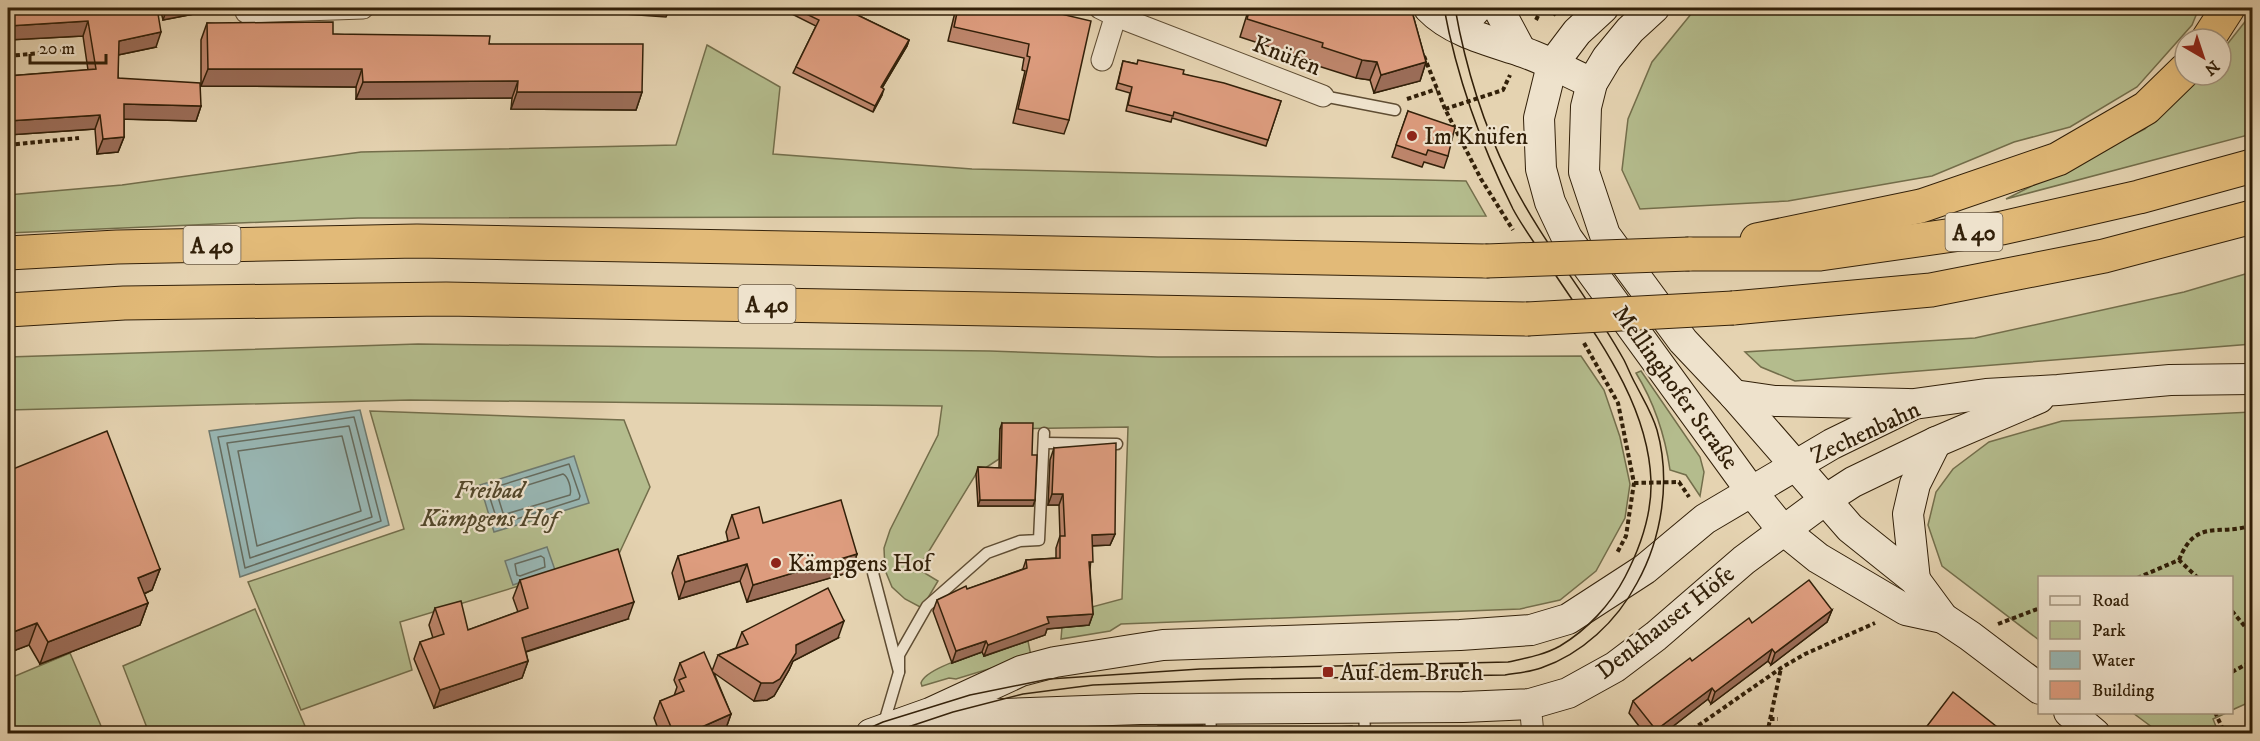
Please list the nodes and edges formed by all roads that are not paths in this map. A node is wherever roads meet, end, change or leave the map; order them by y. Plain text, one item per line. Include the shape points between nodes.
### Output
1 (246, 8) edge
2 (363, 8) edge
3 (1429, 8) edge
4 (1498, 8) edge
5 (1603, 8) edge
6 (1654, 8) edge
7 (2228, 8) edge
8 (1111, 10) edge
9 (1468, 18) edge
10 (2216, 27) edge
11 (1521, 51) junction
12 (1102, 60) dead end
13 (1552, 65) junction
14 (2173, 81) edge
15 (1592, 83) junction
16 (1323, 96) joint
17 (1395, 110) road end
18 (2253, 166) edge
19 (2253, 218) edge
20 (8, 253) edge
21 (1689, 254) junction
22 (8, 310) edge
23 (2253, 379) edge
24 (2058, 390) junction
25 (1734, 395) junction
26 (1914, 404) junction
27 (1936, 442) junction
28 (1118, 444) edge
29 (1795, 466) junction
30 (1751, 491) junction
31 (1825, 500) junction
32 (1782, 529) junction
33 (873, 573) dead end
34 (1915, 580) junction
35 (1943, 618) junction
36 (899, 672) junction
37 (2038, 687) edge
38 (1530, 704) junction
39 (930, 713) junction
40 (2071, 714) edge
41 (1365, 721) edge
42 (1210, 722) edge
43 (877, 731) edge
44 (1533, 734) edge
45 (2095, 734) edge

1 - 2 street via 246,12
3 - 9 main road via 1436,15
4 - 11 main road
5 - 13 main road via 1577,32
6 - 15 main road via 1612,51
7 - 10 highway
8 - 12 street
8 - 16 street, Knüfen
9 - 11 main road
11 - 13 main road
13 - 15 main road
13 - 30 main road, Mellinghofer Straße via 1539,118 1541,169 1550,202 1567,238
14 - 21 highway via 2146,108 2058,159 1921,206
15 - 25 main road, Mellinghofer Straße via 1586,107 1584,172 1605,235 1683,341
16 - 17 lane
18 - 21 highway, A 40 via 2002,228 1820,254
19 - 22 highway, A 40, bridge via 2104,256 1931,290 1733,308 1527,319 446,299 124,303
20 - 21 highway, A 40, bridge via 417,241 1486,261
23 - 24 main road, Zechenbahn via 2170,380
24 - 26 main road, Zechenbahn
24 - 27 main road, Zechenbahn
25 - 26 main road
25 - 29 main road, Mellinghofer Straße
26 - 29 main road, Zechenbahn
27 - 31 main road, Zechenbahn
27 - 34 main road via 1915,484 1908,514
28 - 36 lane via 1044,438 1039,540 1020,541 983,555 927,606 899,655
29 - 30 main road, Zechenbahn
29 - 31 main road, Mellinghofer Straße
30 - 32 main road, Mellinghofer Straße
30 - 39 main road, Denkhauser Höfe via 1705,519 1645,569 1568,619 1531,630 1162,645 1021,671
31 - 32 main road, Zechenbahn
31 - 34 main road, Mellinghofer Straße via 1850,528
32 - 35 main road, Mellinghofer Straße via 1818,558 1906,610
32 - 38 main road, Denkhauser Höfe via 1616,667 1568,693
33 - 36 lane
34 - 35 main road, Mellinghofer Straße
35 - 37 main road, Mellinghofer Straße
36 - 43 lane
38 - 41 main road, Denkhauser Höfe via 1463,707
38 - 44 street
39 - 42 main road, Denkhauser Höfe via 1140,709
39 - 43 main road, Denkhauser Höfe
40 - 45 main road
41 - 42 main road, Denkhauser Höfe

